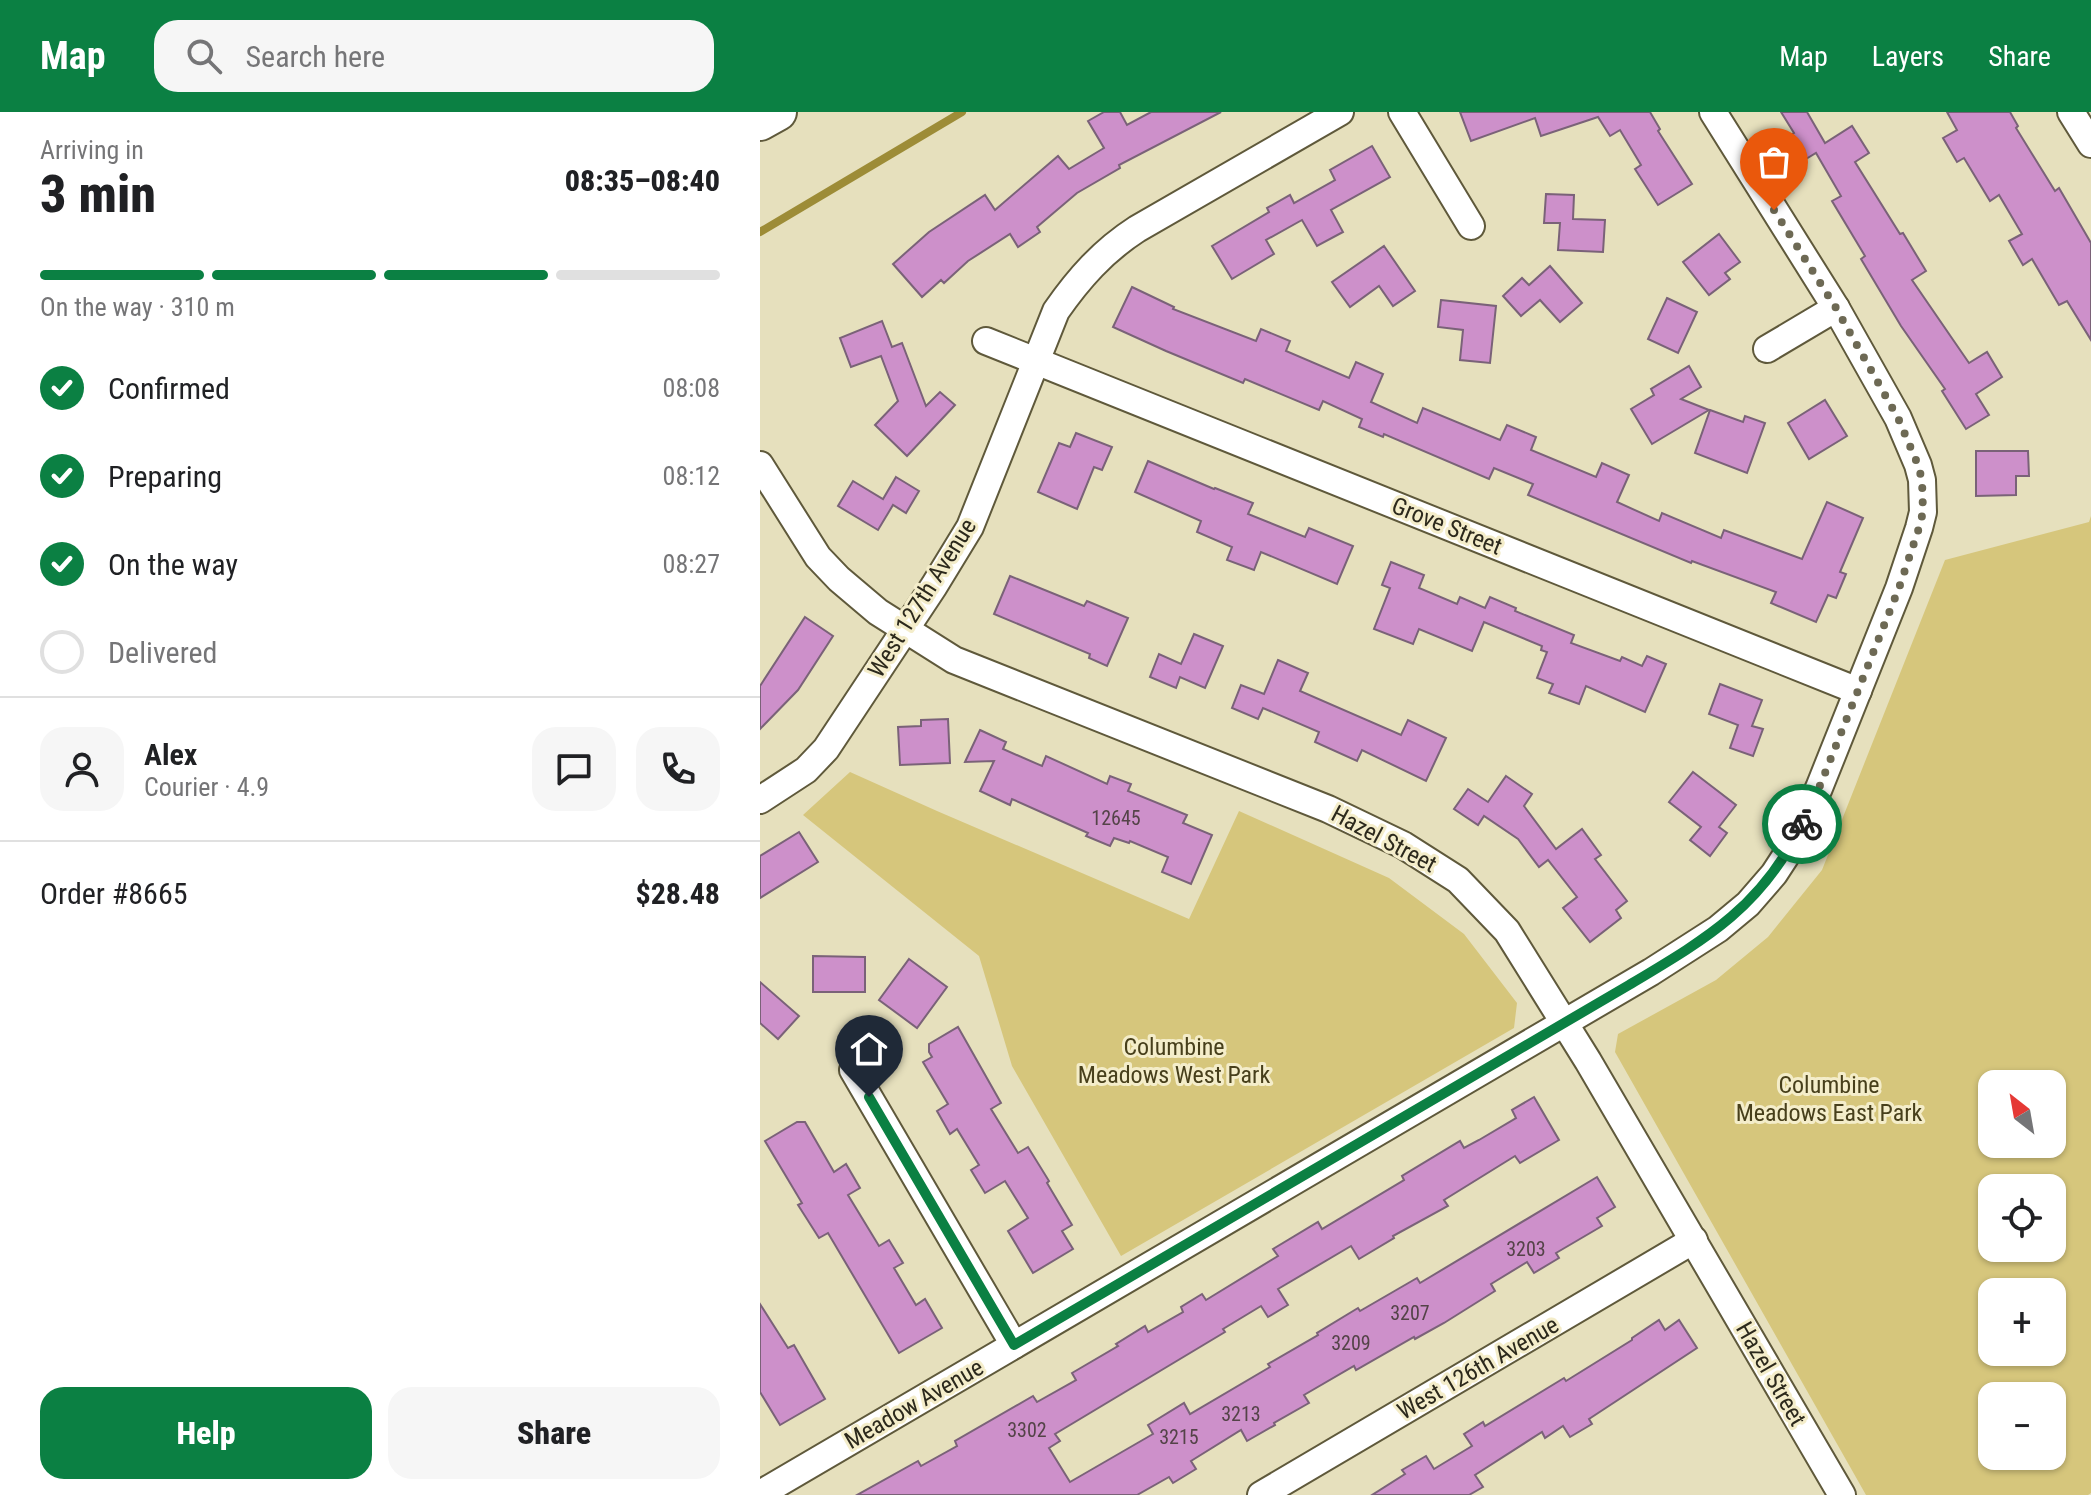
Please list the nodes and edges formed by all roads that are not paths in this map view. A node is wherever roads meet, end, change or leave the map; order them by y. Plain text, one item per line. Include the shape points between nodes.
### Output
1 (778, 112) edge
2 (1340, 112) edge
3 (1402, 112) edge
4 (1713, 112) edge
5 (2071, 112) edge
6 (760, 122) edge
7 (2091, 144) edge
8 (1471, 226) dead end
9 (1836, 308) junction
10 (986, 341) dead end
11 (1767, 349) dead end
12 (1036, 361) junction
13 (762, 472) edge
14 (905, 629) junction
15 (1858, 691) junction
16 (760, 800) edge
17 (1565, 1023) junction
18 (853, 1070) dead end
19 (1694, 1240) junction
20 (1014, 1345) junction
21 (761, 1492) edge
22 (1261, 1495) edge
23 (1842, 1495) edge

1 - 6 main road
2 - 12 street, West 127th Avenue via 1114,244 1056,311
3 - 8 street
4 - 9 street, Meadow Avenue
5 - 7 street
9 - 11 street
9 - 15 street, Meadow Avenue via 1898,418 1922,480 1919,528
10 - 12 street
12 - 14 street, West 127th Avenue via 970,527
12 - 15 street, Grove Street
13 - 14 street, Hazel Street via 818,557 878,612
14 - 16 street, West 127th Avenue via 826,749 806,770
14 - 17 street, Hazel Street via 954,660 1328,809 1403,845 1458,880 1507,931
15 - 17 street, Meadow Avenue via 1819,788 1774,874 1718,929
17 - 19 street, Hazel Street
17 - 20 street, Meadow Avenue
18 - 20 street
19 - 22 street, West 126th Avenue
19 - 23 street, Hazel Street
20 - 21 street, Meadow Avenue

